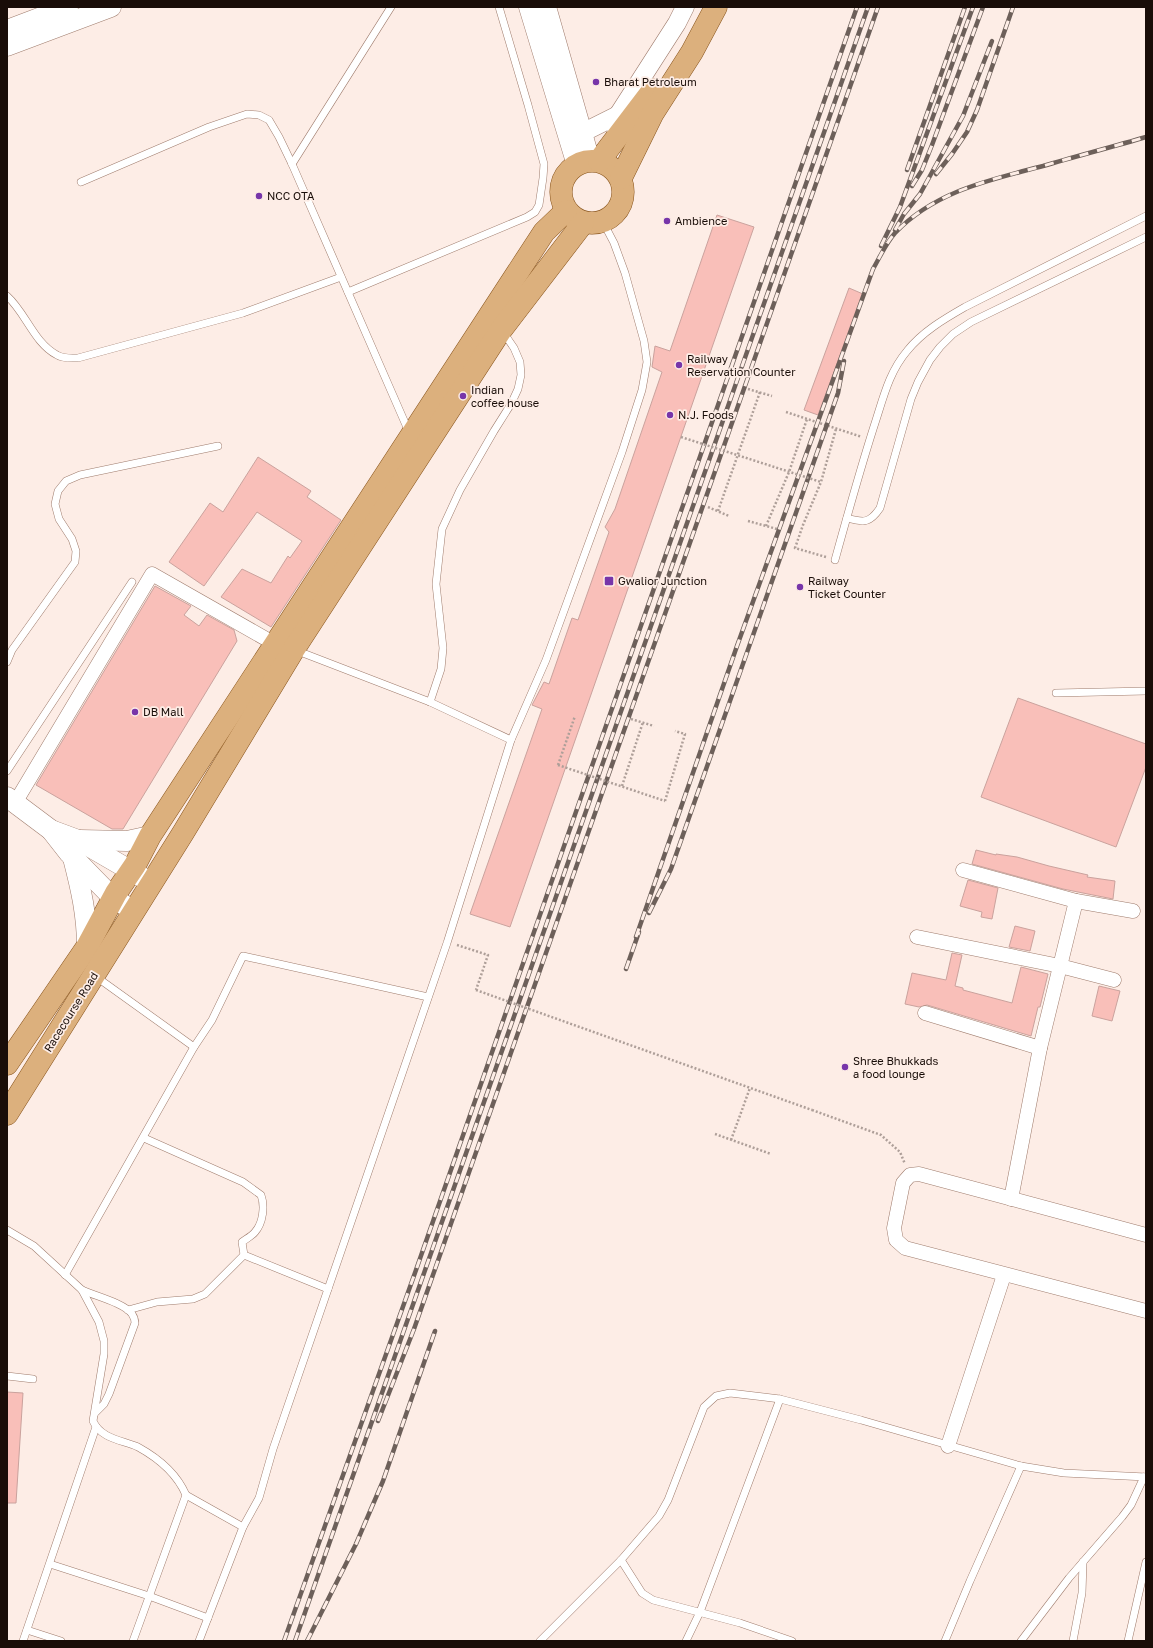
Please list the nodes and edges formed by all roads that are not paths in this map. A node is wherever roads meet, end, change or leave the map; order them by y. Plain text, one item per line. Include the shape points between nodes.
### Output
1 (68, 7) edge
2 (111, 7) edge
3 (391, 7) edge
4 (499, 7) edge
5 (529, 7) edge
6 (546, 7) edge
7 (685, 7) edge
8 (703, 7) edge
9 (716, 7) edge
10 (7, 30) edge
11 (7, 46) edge
12 (618, 115) junction
13 (582, 133) junction
14 (617, 138) junction
15 (589, 162) junction
16 (292, 164) junction
17 (621, 178) junction
18 (81, 182) dead end
19 (1146, 216) edge
20 (584, 219) junction
21 (1146, 237) edge
22 (341, 277) junction
23 (348, 292) junction
24 (7, 296) edge
25 (501, 330) junction
26 (411, 436) junction
27 (218, 446) dead end
28 (847, 518) junction
29 (834, 560) road end
30 (132, 582) dead end
31 (284, 647) junction
32 (7, 662) edge
33 (1146, 691) edge
34 (1056, 693) dead end
35 (430, 702) junction
36 (511, 740) junction
37 (7, 771) edge
38 (11, 800) edge
39 (150, 836) junction
40 (75, 848) junction
41 (131, 870) junction
42 (963, 870) dead end
43 (152, 883) junction
44 (113, 898) junction
45 (1076, 901) junction
46 (134, 910) junction
47 (1133, 911) dead end
48 (917, 937) dead end
49 (87, 947) junction
50 (1060, 966) junction
51 (94, 975) junction
52 (1114, 980) dead end
53 (428, 997) junction
54 (925, 1012) dead end
55 (194, 1047) junction
56 (1040, 1048) junction
57 (20, 1057) edge
58 (7, 1114) edge
59 (144, 1138) junction
60 (1011, 1199) junction
61 (7, 1230) edge
62 (1146, 1234) edge
63 (244, 1255) junction
64 (65, 1275) junction
65 (1004, 1275) junction
66 (328, 1289) junction
67 (82, 1290) junction
68 (128, 1310) junction
69 (1146, 1311) edge
70 (7, 1376) edge
71 (33, 1379) dead end
72 (780, 1399) junction
73 (95, 1413) junction
74 (96, 1427) junction
75 (948, 1446) junction
76 (1021, 1466) junction
77 (1145, 1477) edge
78 (186, 1495) junction
79 (243, 1527) junction
80 (621, 1560) junction
81 (1083, 1562) junction
82 (1146, 1562) edge
83 (50, 1564) junction
84 (149, 1596) junction
85 (700, 1612) junction
86 (208, 1618) junction
87 (27, 1630) junction
88 (24, 1641) edge
89 (61, 1641) edge
90 (133, 1641) edge
91 (199, 1641) edge
92 (540, 1641) edge
93 (686, 1641) edge
94 (792, 1641) edge
95 (946, 1641) edge
96 (1020, 1641) edge
97 (1073, 1641) edge
98 (1128, 1641) edge

1 - 10 main road
2 - 11 main road
3 - 16 lane
4 - 23 lane via 544,164 536,212
5 - 15 main road
6 - 13 main road
7 - 12 street
8 - 14 main road via 657,86
9 - 17 main road via 692,52 653,112
12 - 13 street
12 - 14 street
13 - 15 main road
14 - 15 main road
15 - 17 main road via 611,167
15 - 20 main road via 569,171 563,180 561,196
16 - 18 lane via 268,120 259,115 247,114 209,127
16 - 22 lane
17 - 20 main road via 624,188 622,204 613,217
19 - 28 lane via 965,307 942,320 907,350 892,373 869,440
20 - 25 main road
20 - 26 main road via 544,232
20 - 36 lane via 614,244 625,273 644,341 647,362 642,390 622,452 546,660
21 - 28 lane via 971,322 953,334 930,360 911,399 880,508 875,516 867,521
22 - 23 lane
22 - 24 lane via 243,313 78,358 58,356 43,344
23 - 26 lane
25 - 31 main road
25 - 35 lane via 514,348 520,362 521,375 511,404 460,490 442,529 436,584 443,648 442,669
26 - 31 main road
27 - 32 lane via 66,481 58,491 55,504 59,519 72,538 76,551 75,562 12,650
28 - 29 lane
30 - 37 lane
31 - 35 lane
31 - 38 street via 152,574
31 - 39 main road, Racecourse Road
31 - 43 main road, Racecourse Road
33 - 34 lane
35 - 36 lane
36 - 53 lane
38 - 40 main road
39 - 40 main road
39 - 41 main road, Racecourse Road
40 - 41 main road
40 - 44 main road
40 - 49 main road via 87,922
41 - 43 main road
41 - 44 main road, Racecourse Road
42 - 45 street
43 - 46 main road, Racecourse Road
44 - 46 main road
44 - 49 main road, Racecourse Road
45 - 47 street
45 - 50 street
46 - 51 main road, Racecourse Road
48 - 50 street
49 - 57 main road, Racecourse Road
50 - 52 street
50 - 56 street
51 - 55 lane
51 - 57 main road, Racecourse Road
53 - 55 lane via 243,956 212,1020
53 - 66 lane
54 - 56 street
55 - 59 lane
56 - 60 street
57 - 58 main road, Racecourse Road
59 - 63 lane via 243,1182 261,1195 264,1210 256,1232 242,1242
59 - 64 lane
60 - 62 street
60 - 65 street via 918,1174 910,1175 903,1183 894,1228 896,1240 905,1248
61 - 64 lane via 34,1246
63 - 66 lane
63 - 68 lane via 206,1294 156,1302
64 - 67 lane
65 - 69 street
65 - 75 street
66 - 79 lane via 259,1498
67 - 68 lane
67 - 73 lane via 99,1322 104,1341 103,1370
68 - 73 lane via 135,1323 109,1394
70 - 71 lane
72 - 75 lane
72 - 80 lane via 730,1393 716,1396 704,1408 660,1516
72 - 85 lane
73 - 74 lane via 93,1421
74 - 78 lane via 103,1434 138,1448 161,1462 182,1485
74 - 83 lane
75 - 76 lane
76 - 77 lane via 1064,1473
76 - 95 lane
77 - 81 lane via 1122,1517
78 - 79 lane
78 - 84 lane
79 - 86 lane
80 - 85 lane via 642,1593 653,1600
80 - 92 lane
81 - 96 lane
81 - 97 lane via 1082,1593
82 - 98 lane
83 - 84 lane
83 - 87 lane
84 - 86 lane
84 - 90 lane
85 - 93 lane
85 - 94 lane
86 - 91 lane
87 - 88 lane
87 - 89 lane

